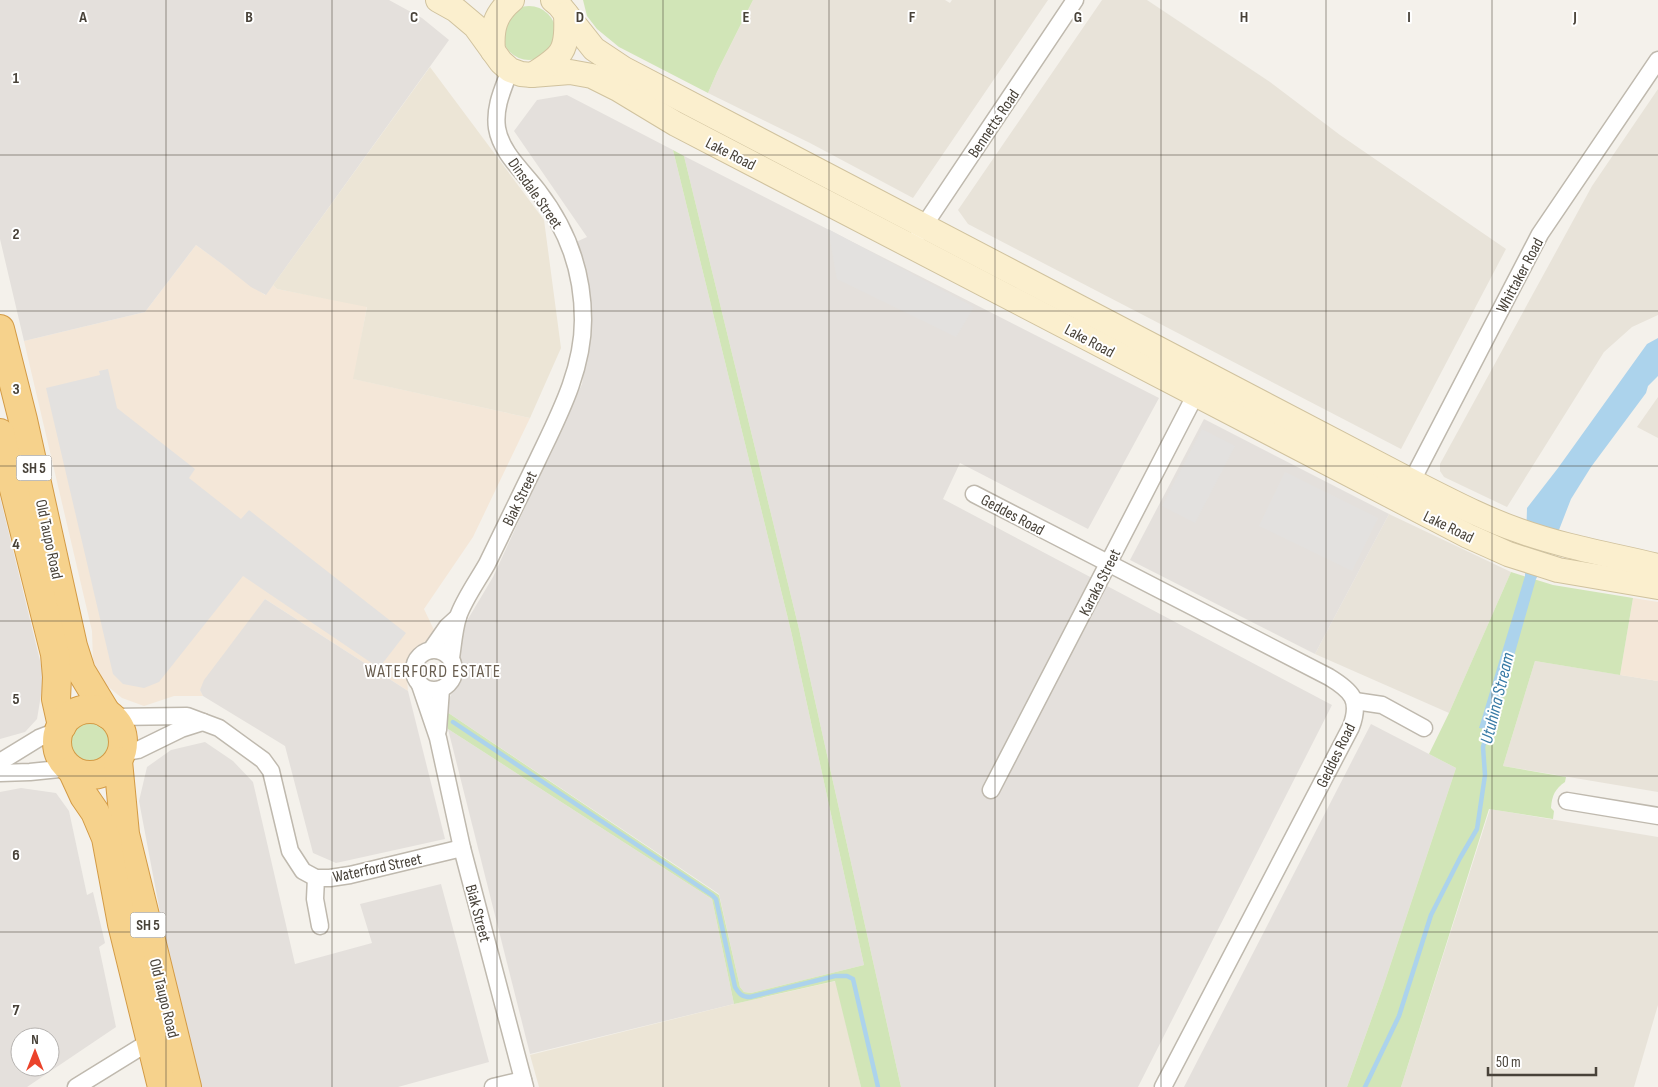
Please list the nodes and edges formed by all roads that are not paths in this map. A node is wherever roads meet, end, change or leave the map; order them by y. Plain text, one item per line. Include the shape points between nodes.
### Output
1 (438, 0) edge
2 (512, 0) edge
3 (1075, 0) edge
4 (559, 7) edge
5 (493, 51) junction
6 (1658, 60) edge
7 (521, 73) junction
8 (924, 226) junction
9 (910, 246) junction
10 (0, 329) edge
11 (1206, 374) junction
12 (575, 376) joint
13 (1196, 395) junction
14 (8, 427) edge
15 (1411, 481) junction
16 (974, 494) dead end
17 (1398, 501) junction
18 (1108, 564) junction
19 (1658, 566) edge
20 (1658, 587) edge
21 (458, 617) junction
22 (431, 650) junction
23 (451, 658) junction
24 (420, 685) junction
25 (441, 690) junction
26 (1355, 701) junction
27 (109, 715) junction
28 (203, 722) junction
29 (61, 728) junction
30 (1424, 728) dead end
31 (438, 738) junction
32 (120, 757) junction
33 (0, 762) edge
34 (70, 769) junction
35 (0, 773) edge
36 (991, 790) dead end
37 (1567, 800) dead end
38 (1658, 816) edge
39 (462, 848) junction
40 (316, 878) junction
41 (320, 926) dead end
42 (162, 1035) junction
43 (524, 1084) edge
44 (76, 1087) edge
45 (162, 1087) edge
46 (186, 1087) edge
47 (493, 1087) edge
48 (1163, 1087) edge

1 - 5 main road via 475,26
2 - 5 main road via 496,16 492,29
3 - 8 street, Bennetts Road
4 - 7 main road via 567,38 562,52 553,62
4 - 8 main road, Lake Road via 594,49 607,59
5 - 7 main road via 501,62
6 - 15 street, Whittaker Road via 1540,234
7 - 9 main road, Lake Road via 570,72 592,76 676,124
7 - 12 street, Dinsdale Street via 500,96 497,128 508,153 554,213 577,267 583,322
8 - 9 street, Bennetts Road
8 - 11 main road, Lake Road
9 - 13 main road, Lake Road
10 - 14 highway, Old Taupo Road / SH 5
11 - 13 street, Karaka Street
11 - 15 main road, Lake Road
12 - 21 street, Biak Street via 514,509
13 - 17 main road, Lake Road
13 - 18 street, Karaka Street
14 - 27 highway, Old Taupo Road / SH 5 via 81,671
14 - 29 highway, Old Taupo Road / SH 5 via 54,654
15 - 17 street, Whittaker Road
15 - 19 main road, Lake Road via 1518,531
16 - 18 street, Geddes Road
17 - 20 main road, Lake Road via 1508,554 1558,570
18 - 26 street, Geddes Road via 1344,686
18 - 36 street, Karaka Street
21 - 22 street, Biak Street
21 - 23 street, Biak Street
22 - 23 street via 441,651
22 - 24 street via 421,654 414,664 414,675
23 - 25 street via 455,667 454,677
24 - 25 street via 429,690
24 - 31 street, Biak Street
25 - 31 street, Biak Street
26 - 30 street via 1382,705
26 - 48 street, Geddes Road via 1351,727
27 - 28 street, Waterford Street via 187,716
27 - 29 highway via 93,709 78,712
27 - 32 highway, SH 5 via 117,723 123,738
28 - 32 street
28 - 40 street, Waterford Street via 219,728 263,760 271,771 290,851 303,871
29 - 33 street
29 - 34 highway, SH 5 via 58,746 63,761
31 - 39 street, Biak Street
32 - 34 highway via 105,772 97,775 80,774
32 - 42 highway, Old Taupo Road / SH 5 via 125,834
34 - 35 street
34 - 42 highway, Old Taupo Road / SH 5 via 106,838 122,924
37 - 38 street
39 - 40 street, Waterford Street via 350,875
39 - 43 street, Biak Street
40 - 41 street via 315,899
42 - 44 street
42 - 45 highway, Old Taupo Road / SH 5
42 - 46 highway, Old Taupo Road / SH 5
43 - 47 street

